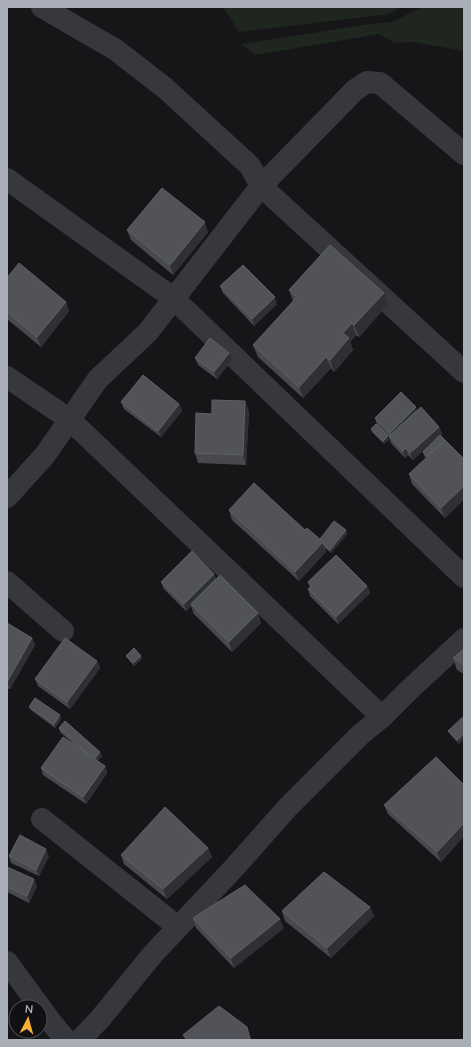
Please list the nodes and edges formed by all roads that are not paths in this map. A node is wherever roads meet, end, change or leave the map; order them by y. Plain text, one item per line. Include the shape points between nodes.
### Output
1 (42, 7) edge
2 (464, 154) edge
3 (7, 179) edge
4 (261, 186) junction
5 (173, 298) junction
6 (464, 372) edge
7 (7, 377) edge
8 (69, 419) junction
9 (7, 498) edge
10 (464, 578) edge
11 (7, 582) edge
12 (63, 631) dead end
13 (464, 639) edge
14 (382, 717) junction
15 (42, 819) dead end
16 (178, 927) junction
17 (7, 962) edge
18 (66, 1040) edge
19 (80, 1040) edge

1 - 4 street via 116,50 165,88 250,166
2 - 4 street via 380,83 368,82 356,90
3 - 5 street
4 - 5 street
4 - 6 street
5 - 8 street via 148,332 98,379
5 - 10 street
7 - 8 street
8 - 9 street via 45,454
8 - 14 street
11 - 12 street
13 - 14 street
14 - 16 street via 288,807
15 - 16 street
16 - 19 street
17 - 18 street

